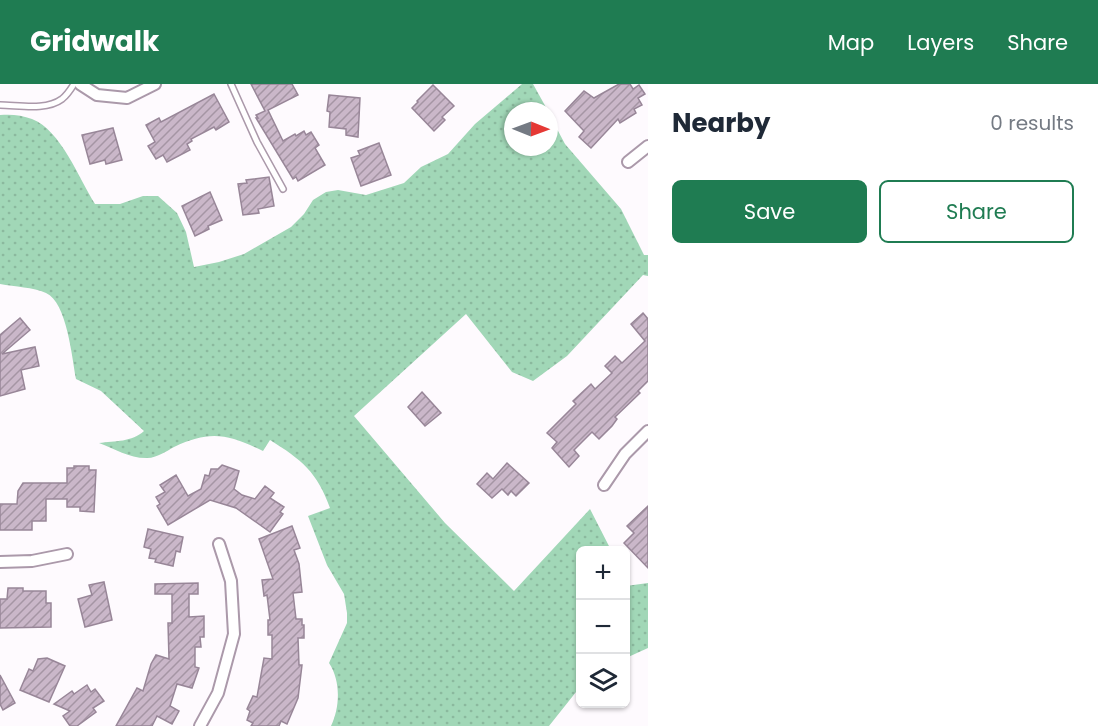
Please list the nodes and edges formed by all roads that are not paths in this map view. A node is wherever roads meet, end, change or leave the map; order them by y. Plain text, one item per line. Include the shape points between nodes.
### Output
1 (75, 84) edge
2 (80, 84) edge
3 (155, 84) edge
4 (231, 84) edge
5 (0, 105) edge
6 (648, 146) edge
7 (628, 162) dead end
8 (283, 189) dead end
9 (648, 431) edge
10 (604, 485) dead end
11 (219, 544) dead end
12 (67, 554) dead end
13 (0, 562) edge
14 (200, 726) edge

1 - 5 lane via 54,103
2 - 3 street via 97,94 127,98
4 - 8 lane
6 - 7 street
9 - 10 street via 625,454
11 - 14 street via 231,581 234,634 218,693
12 - 13 street

